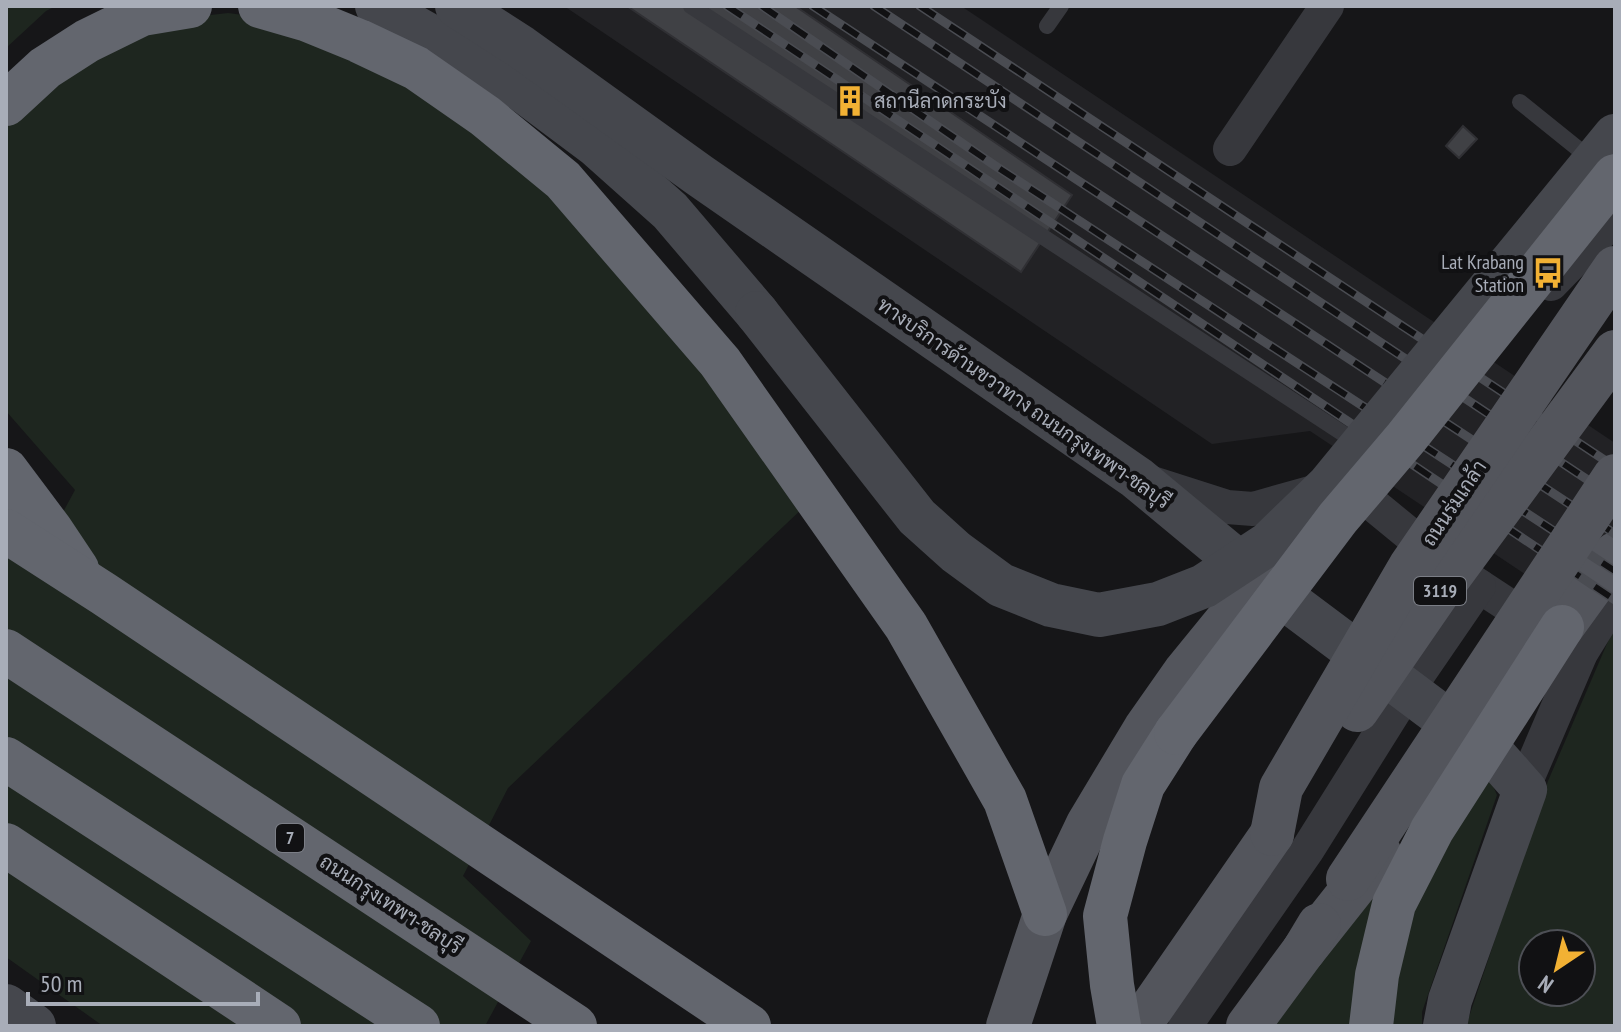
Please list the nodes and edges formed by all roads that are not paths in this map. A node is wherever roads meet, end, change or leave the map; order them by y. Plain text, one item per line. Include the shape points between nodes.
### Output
1 (190, 6) edge
2 (260, 6) edge
3 (377, 6) edge
4 (457, 6) edge
5 (691, 6) edge
6 (1061, 6) edge
7 (1327, 6) edge
8 (1047, 26) dead end
9 (1520, 102) dead end
10 (6, 104) edge
11 (1615, 136) edge
12 (1230, 149) dead end
13 (1615, 177) edge
14 (1615, 218) edge
15 (1615, 268) edge
16 (1615, 352) edge
17 (1362, 447) junction
18 (6, 470) edge
19 (1615, 476) edge
20 (1137, 478) junction
21 (1348, 484) junction
22 (6, 531) edge
23 (1615, 554) edge
24 (1260, 580) junction
25 (1479, 586) junction
26 (95, 588) junction
27 (1615, 598) edge
28 (1572, 640) junction
29 (6, 651) edge
30 (1407, 691) junction
31 (6, 759) edge
32 (1525, 790) junction
33 (1272, 834) junction
34 (6, 845) edge
35 (1045, 914) junction
36 (1304, 950) junction
37 (6, 1006) edge
38 (34, 1026) edge
39 (279, 1026) edge
40 (418, 1026) edge
41 (575, 1026) edge
42 (749, 1026) edge
43 (1008, 1026) edge
44 (1119, 1026) edge
45 (1139, 1026) edge
46 (1185, 1026) edge
47 (1248, 1026) edge
48 (1371, 1026) edge
49 (1445, 1026) edge

1 - 10 highway via 142,14 87,41 45,68
2 - 35 highway via 305,19 416,68 485,116 563,180 710,350 906,626 1005,800
3 - 11 main road, bridge via 513,83 596,145 670,211 917,517 956,552 1001,585 1051,605 1099,615 1158,604 1204,586 1268,544 1329,485
4 - 20 main road, ทางบริการด้านขวาทาง ถนนกรุงเทพฯ-ชลบุรี
5 - 17 lane
6 - 8 lane
7 - 12 street
9 - 13 lane
13 - 44 highway, bridge via 1338,518 1176,733 1143,785 1105,916
14 - 17 street via 1451,388
15 - 33 main road, ถนนร่มเกล้า, bridge via 1410,567 1281,788
16 - 33 main road, ถนนร่มเกล้า / 3119, bridge via 1439,591
17 - 21 street
18 - 26 highway
19 - 36 main road, bridge
20 - 21 street via 1227,507 1253,509
20 - 24 main road, ทางบริการด้านขวาทาง ถนนกรุงเทพฯ-ชลบุรี
21 - 24 street
21 - 25 street
22 - 26 highway
23 - 28 main road
24 - 30 main road, ทางบริการด้านขวาทาง ถนนกรุงเทพฯ-ชลบุรี
24 - 35 main road via 1145,729 1088,824
25 - 28 street
25 - 30 street
26 - 42 highway
27 - 28 street
28 - 32 street
28 - 36 main road, bridge via 1422,802
28 - 48 highway, bridge via 1432,830 1394,904
29 - 41 highway, ถนนกรุงเทพฯ-ชลบุรี / 7
30 - 32 main road, ทางบริการด้านขวาทาง ถนนกรุงเทพฯ-ชลบุรี via 1495,756
30 - 46 street via 1308,849
31 - 40 highway
32 - 49 main road
33 - 45 main road, ถนนร่มเกล้า / 3119
34 - 39 highway
35 - 43 main road
36 - 47 main road
37 - 38 main road

